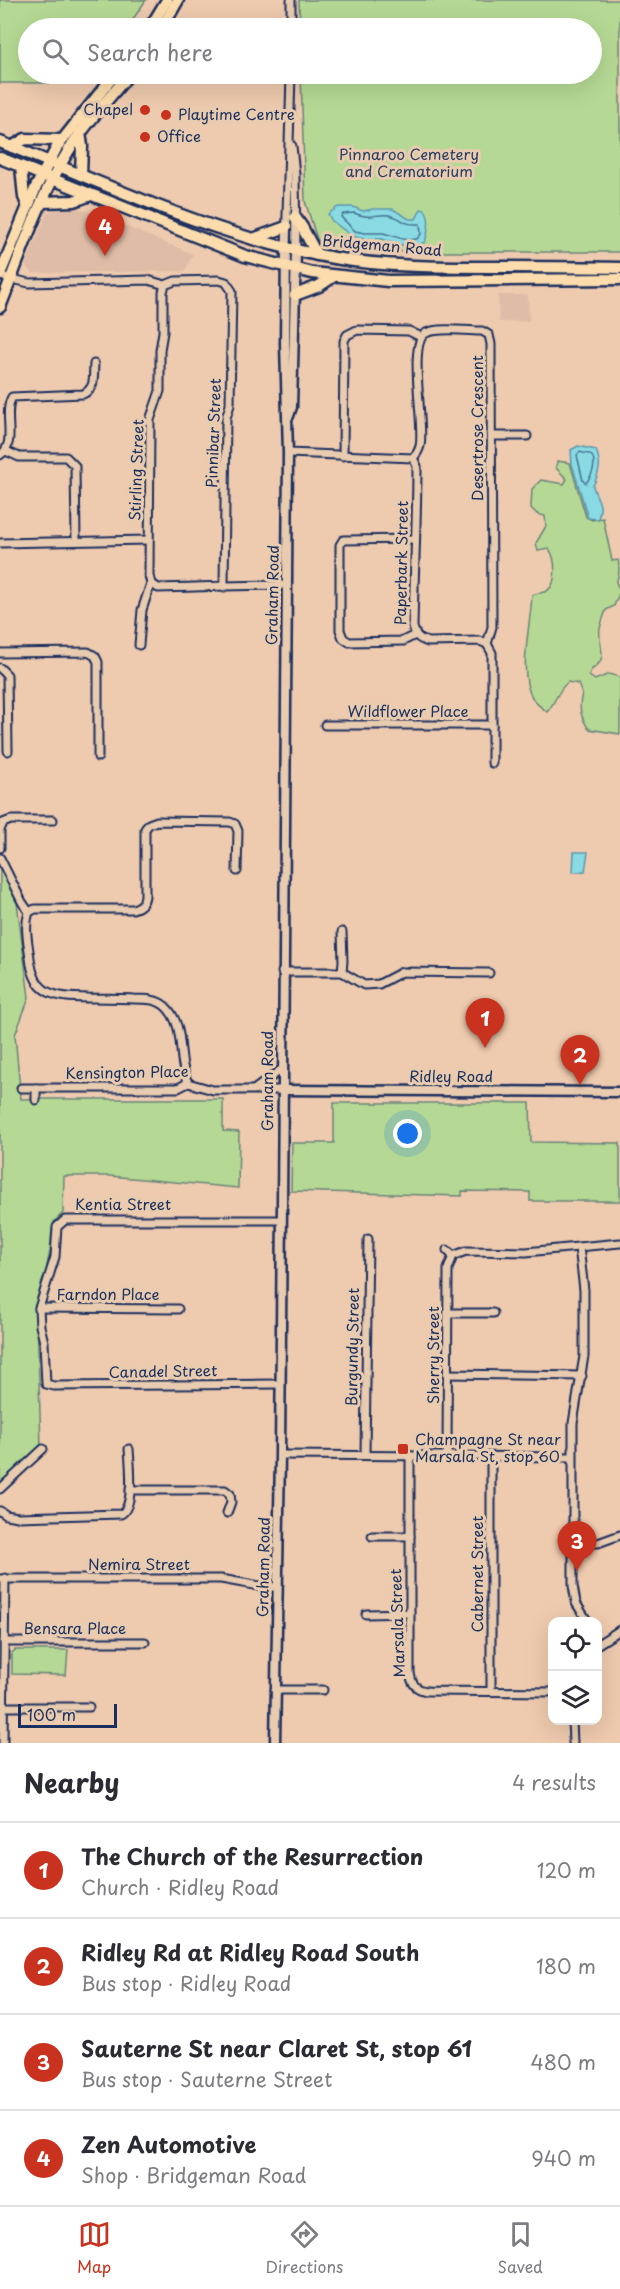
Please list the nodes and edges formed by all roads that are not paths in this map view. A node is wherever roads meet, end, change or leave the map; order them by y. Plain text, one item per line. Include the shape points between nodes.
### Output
1 (167, 0) edge
2 (178, 0) edge
3 (291, 0) edge
4 (156, 18) edge
5 (168, 18) edge
6 (291, 18) edge
7 (107, 84) edge
8 (121, 84) edge
9 (291, 84) edge
10 (80, 134) junction
11 (61, 140) junction
12 (291, 140) junction
13 (0, 142) edge
14 (12, 147) junction
15 (0, 158) edge
16 (49, 161) junction
17 (60, 166) junction
18 (21, 167) junction
19 (42, 175) junction
20 (81, 175) junction
21 (53, 179) junction
22 (91, 195) junction
23 (42, 202) junction
24 (28, 207) junction
25 (295, 217) junction
26 (286, 227) junction
27 (253, 239) junction
28 (291, 250) junction
29 (317, 255) junction
30 (430, 267) junction
31 (290, 268) junction
32 (620, 268) edge
33 (0, 275) edge
34 (334, 276) junction
35 (11, 279) junction
36 (620, 279) edge
37 (430, 281) junction
38 (165, 285) junction
39 (295, 295) junction
40 (0, 307) edge
41 (421, 337) junction
42 (94, 364) dead end
43 (288, 419) junction
44 (492, 436) junction
45 (527, 436) dead end
46 (3, 453) edge
47 (288, 453) junction
48 (343, 456) junction
49 (413, 458) junction
50 (414, 539) junction
51 (75, 540) junction
52 (148, 540) junction
53 (0, 543) edge
54 (151, 583) junction
55 (286, 585) junction
56 (224, 587) junction
57 (415, 635) junction
58 (487, 644) junction
59 (139, 645) dead end
60 (0, 653) edge
61 (0, 668) edge
62 (325, 725) dead end
63 (492, 725) junction
64 (4, 731) edge
65 (8, 751) dead end
66 (98, 757) dead end
67 (492, 763) dead end
68 (53, 820) dead end
69 (0, 848) edge
70 (0, 858) edge
71 (237, 871) dead end
72 (29, 912) junction
73 (342, 932) dead end
74 (282, 972) junction
75 (342, 972) junction
76 (489, 973) dead end
77 (282, 1069) junction
78 (188, 1083) junction
79 (21, 1088) dead end
80 (36, 1088) junction
81 (255, 1090) junction
82 (282, 1090) junction
83 (620, 1092) edge
84 (36, 1100) dead end
85 (281, 1220) junction
86 (368, 1239) dead end
87 (620, 1243) edge
88 (579, 1247) junction
89 (447, 1250) dead end
90 (453, 1256) junction
91 (39, 1308) junction
92 (178, 1309) dead end
93 (448, 1312) junction
94 (493, 1313) dead end
95 (447, 1374) junction
96 (582, 1376) junction
97 (46, 1384) joint
98 (280, 1384) junction
99 (43, 1449) dead end
100 (129, 1449) dead end
101 (280, 1455) junction
102 (365, 1455) junction
103 (410, 1456) junction
104 (447, 1456) junction
105 (491, 1456) junction
106 (572, 1457) junction
107 (0, 1489) edge
108 (130, 1490) junction
109 (0, 1511) edge
110 (227, 1514) dead end
111 (620, 1535) edge
112 (372, 1536) dead end
113 (410, 1536) junction
114 (573, 1542) junction
115 (2, 1579) edge
116 (277, 1587) junction
117 (410, 1613) junction
118 (366, 1614) dead end
119 (586, 1617) edge
120 (620, 1630) edge
121 (602, 1639) edge
122 (4, 1642) junction
123 (145, 1642) dead end
124 (275, 1690) junction
125 (323, 1690) dead end
126 (491, 1691) junction
127 (548, 1692) edge
128 (4, 1707) junction
129 (89, 1707) dead end
130 (573, 1725) edge
131 (3, 1743) edge
132 (275, 1743) edge
133 (573, 1743) edge

1 - 4 main road
2 - 5 main road
3 - 6 street
7 - 11 main road
8 - 10 main road
9 - 12 street, Graham Road
10 - 17 main road
10 - 20 main road
11 - 14 main road via 25,139
11 - 16 main road
12 - 25 street, Graham Road
12 - 26 street, Graham Road
13 - 14 main road, Bridgeman Road
14 - 16 main road, Bridgeman Road
15 - 18 main road, Bridgeman Road
16 - 17 main road, Bridgeman Road
16 - 19 main road
17 - 20 main road, Bridgeman Road
17 - 21 main road
18 - 19 main road, Bridgeman Road
18 - 24 main road
19 - 21 main road, Bridgeman Road
19 - 24 main road
20 - 27 main road, Bridgeman Road
21 - 22 main road, Bridgeman Road
21 - 23 main road
22 - 23 main road via 74,201
22 - 31 main road, Bridgeman Road via 230,251
23 - 35 main road
24 - 33 main road
25 - 28 street, Graham Road
25 - 29 main road
26 - 27 main road
26 - 28 street, Graham Road
27 - 28 main road, Bridgeman Road
28 - 29 main road, Bridgeman Road
28 - 31 street, Graham Road
29 - 30 main road, Bridgeman Road
30 - 32 main road, Bridgeman Road
30 - 37 main road
31 - 34 main road, Bridgeman Road
31 - 39 street, Graham Road
31 - 43 street, Graham Road via 285,351
33 - 35 street
34 - 37 main road, Bridgeman Road
34 - 39 main road
35 - 38 street via 29,283 148,280
35 - 40 main road
36 - 37 main road, Bridgeman Road
38 - 52 street, Stirling Street via 160,391 150,420
38 - 56 street, Pinnibar Street via 175,280 219,280 232,291
39 - 43 street, Graham Road via 292,406
41 - 44 street, Desertrose Crescent via 430,331 482,331 489,335
41 - 48 street via 409,331 357,330 347,335
41 - 49 street via 420,446
42 - 46 street via 93,385 83,394 12,397 7,404 8,444
43 - 47 street, Graham Road
44 - 45 street
44 - 58 street, Desertrose Crescent via 492,627
46 - 51 street via 71,460 75,466
47 - 48 street
47 - 55 street, Graham Road
48 - 49 street
49 - 50 street, Paperbark Street via 417,466
50 - 57 street, Paperbark Street
50 - 57 street via 343,540 340,630 349,642 403,641
51 - 52 street
51 - 53 street
52 - 54 street, Stirling Street
54 - 56 street via 158,588
54 - 59 street via 142,610
55 - 56 street
55 - 74 street, Graham Road
57 - 58 street, Paperbark Street via 428,642
58 - 63 street via 492,653
60 - 66 street via 88,652 95,656
61 - 64 street via 8,675
62 - 63 street, Wildflower Place
63 - 67 street
64 - 65 street
68 - 69 street via 3,823
70 - 72 street
71 - 72 street via 235,824 157,821 145,829 145,896 140,907
72 - 78 street via 26,922 31,971 45,992 61,998 149,999 163,1004 177,1026 181,1063
73 - 75 street
74 - 75 street
74 - 77 street, Graham Road
75 - 76 street via 364,985 379,984 402,972
77 - 81 street
77 - 82 street, Graham Road
78 - 80 street, Kensington Place via 178,1088
78 - 81 street, Kensington Place via 213,1090
79 - 80 street, Kensington Place
80 - 84 street
81 - 82 street, Kensington Place
82 - 83 street, Ridley Road
82 - 85 street, Graham Road
85 - 91 street, Kentia Street via 65,1220 57,1227 55,1257
85 - 98 street, Graham Road
86 - 102 street, Burgundy Street
87 - 88 street
88 - 90 street via 526,1252 466,1251
88 - 96 street via 584,1305
89 - 90 street
90 - 93 street, Sherry Street via 448,1269
91 - 92 street, Farndon Place
91 - 97 street, Kentia Street
93 - 94 street
93 - 95 street, Sherry Street
95 - 96 street
95 - 104 street, Sherry Street
96 - 106 street via 573,1423
97 - 98 street, Canadel Street
98 - 101 street, Graham Road
99 - 107 street
100 - 108 street
101 - 102 street
101 - 116 street, Graham Road
102 - 103 street
103 - 104 street
103 - 113 street, Marsala Street
104 - 105 street
105 - 106 street
105 - 126 street, Cabernet Street
106 - 114 street
108 - 109 street via 128,1507 116,1515 18,1517
108 - 110 street via 225,1490 231,1502
111 - 114 street via 607,1542
112 - 113 street
113 - 117 street, Marsala Street
114 - 119 street via 574,1594
115 - 116 street, Nemira Street via 221,1579
115 - 122 street
116 - 124 street, Graham Road
117 - 118 street
117 - 126 street, Marsala Street via 411,1677 416,1687 428,1691
120 - 121 street
122 - 123 street, Bensara Place
122 - 128 street
124 - 125 street
124 - 132 street, Graham Road
126 - 127 street, Marsala Street
128 - 129 street
128 - 131 street
130 - 133 street

